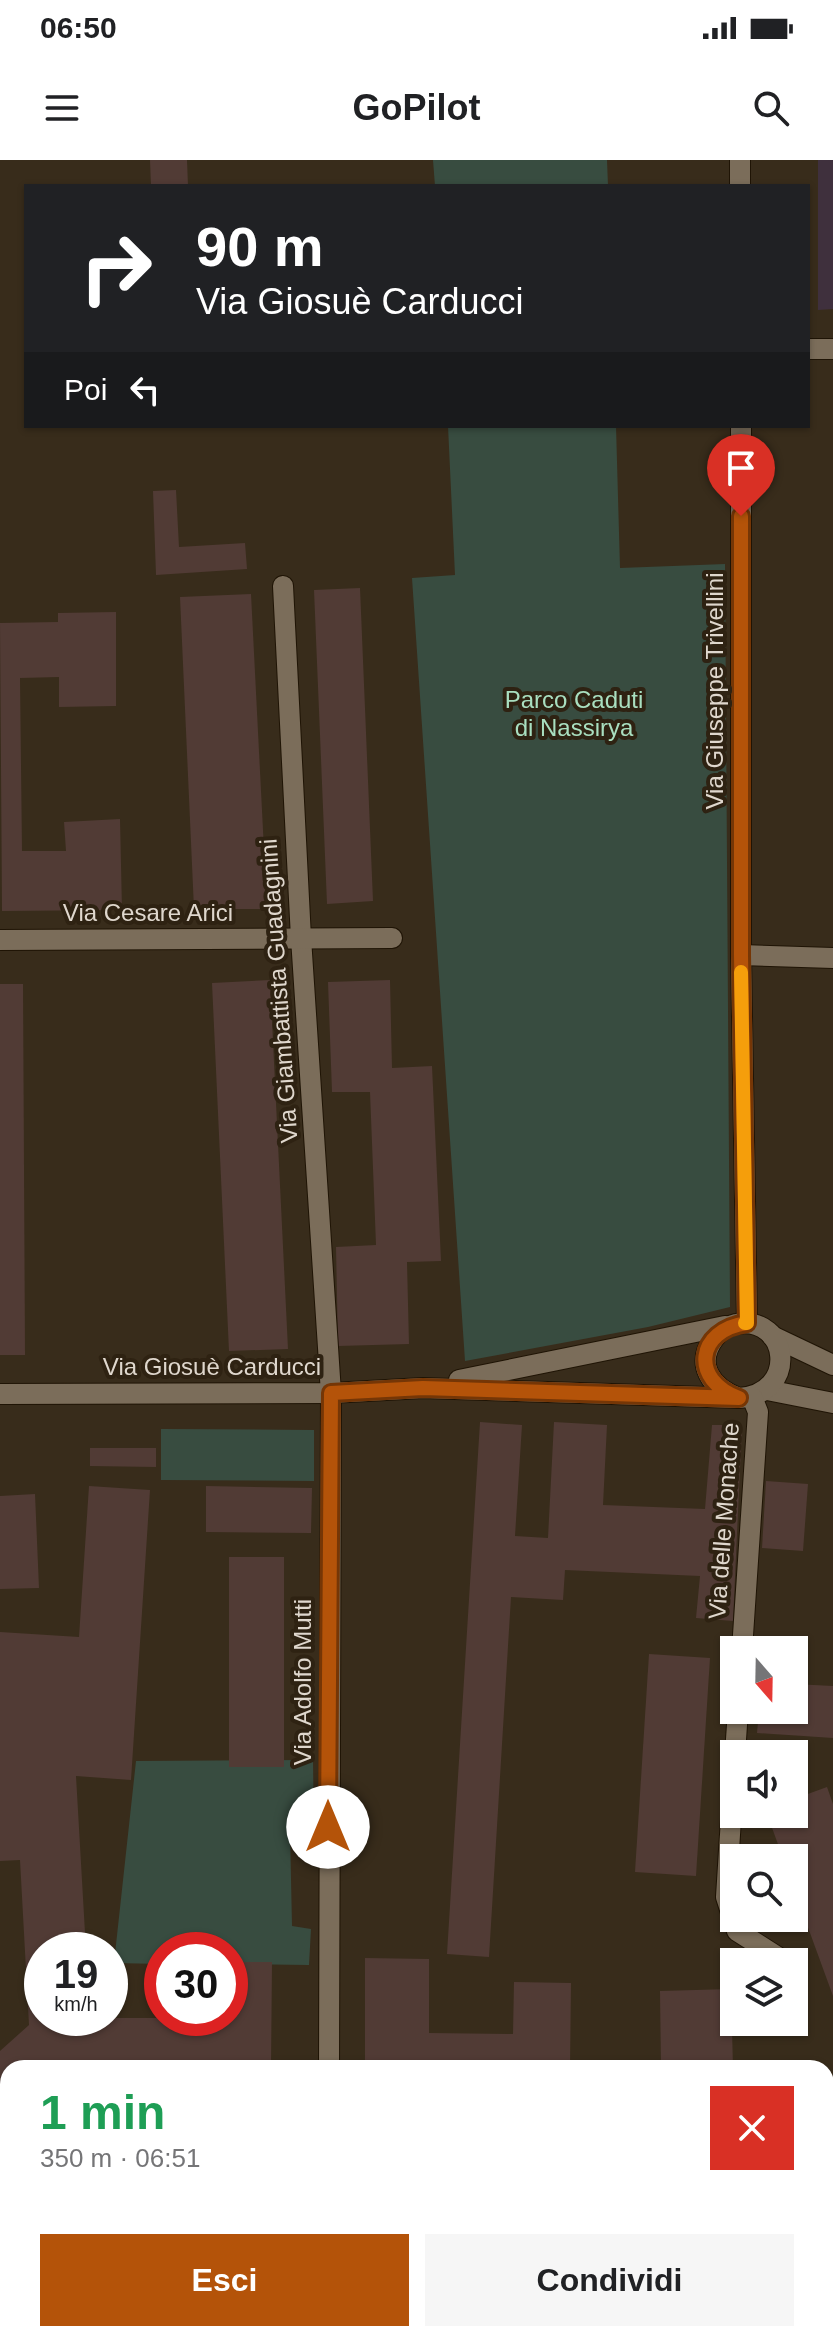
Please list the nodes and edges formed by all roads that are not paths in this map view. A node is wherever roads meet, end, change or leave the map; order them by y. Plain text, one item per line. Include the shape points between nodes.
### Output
1 (740, 160) edge
2 (740, 184) edge
3 (810, 349) edge
4 (833, 349) edge
5 (741, 428) edge
6 (283, 586) dead end
7 (301, 938) junction
8 (392, 938) dead end
9 (0, 940) edge
10 (741, 955) junction
11 (833, 958) edge
12 (739, 1324) junction
13 (772, 1336) junction
14 (833, 1365) edge
15 (423, 1388) junction
16 (331, 1393) junction
17 (0, 1394) edge
18 (753, 1395) junction
19 (833, 1403) edge
20 (743, 1636) edge
21 (730, 1828) edge
22 (764, 1948) edge
23 (329, 2060) edge

1 - 2 street
3 - 4 street
5 - 10 street, Via Giuseppe Trivellini
6 - 7 street, Via Giambattista Guadagnini
7 - 8 street, Via Cesare Arici
7 - 9 street, Via Cesare Arici
7 - 16 street, Via Giambattista Guadagnini
10 - 11 street
10 - 12 street
12 - 13 street via 761,1327
12 - 15 street, Via Giosuè Carducci
12 - 18 street, Via Giosuè Carducci via 719,1331 710,1343 707,1371 722,1392
13 - 14 street
13 - 18 street via 781,1364 777,1378
15 - 16 street, Via Giosuè Carducci
15 - 18 street, Via Giosuè Carducci
16 - 17 street, Via Giosuè Carducci
16 - 23 street, Via Adolfo Mutti
18 - 19 street, Via Giosuè Carducci
18 - 20 street, Via delle Monache via 758,1412
21 - 22 street via 726,1897 737,1931

